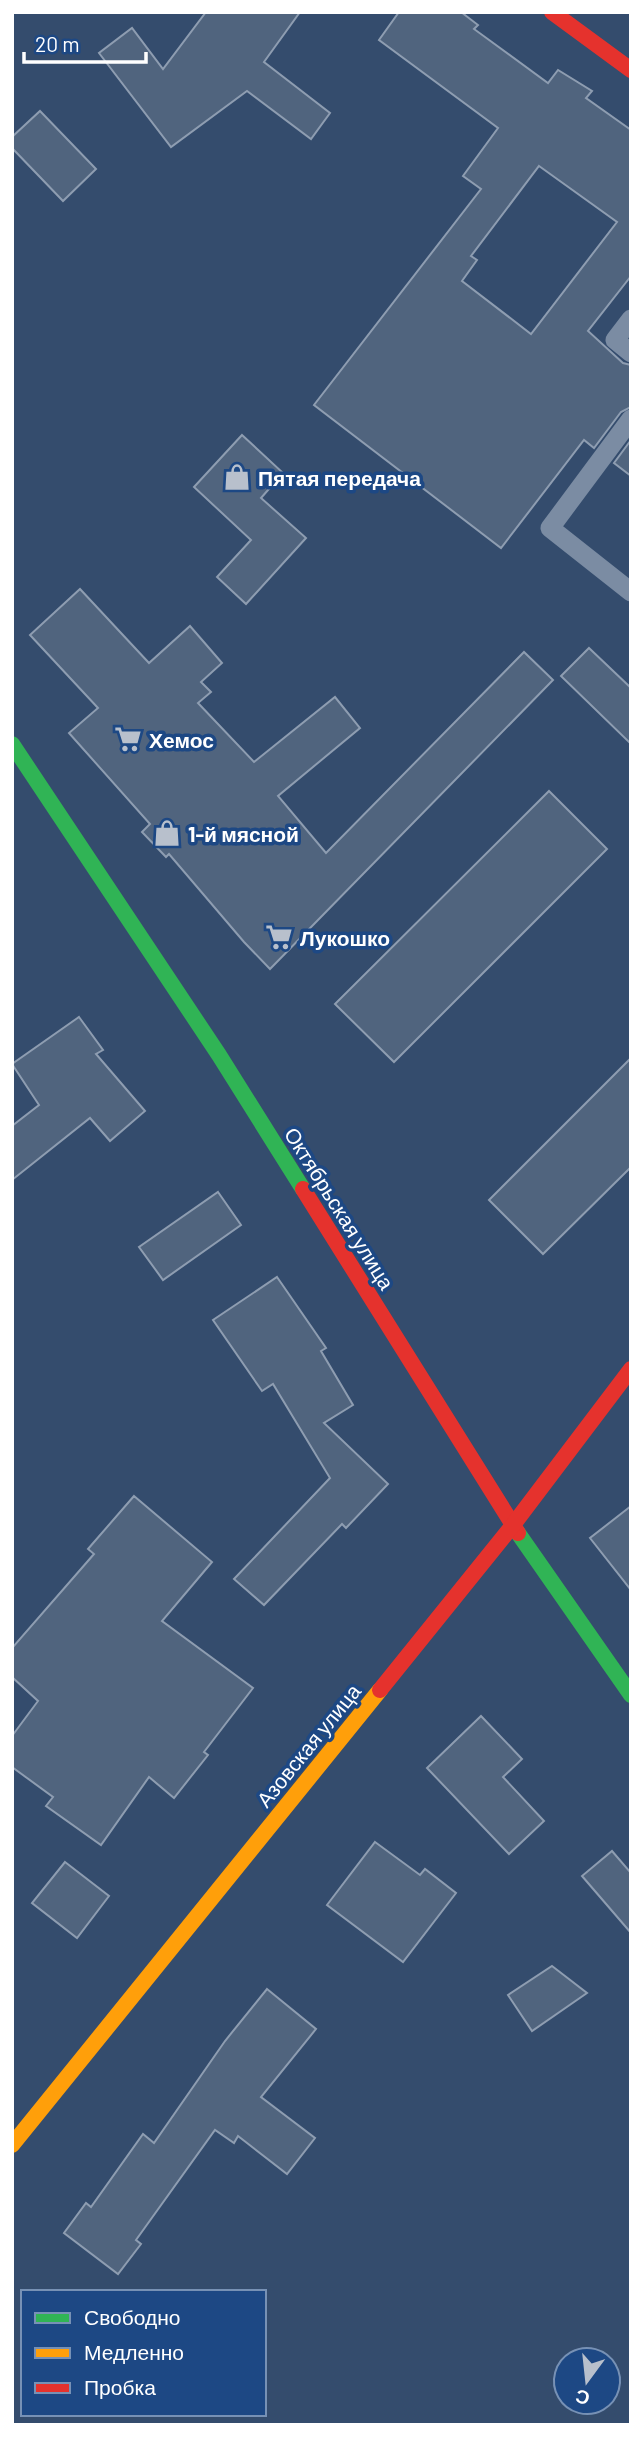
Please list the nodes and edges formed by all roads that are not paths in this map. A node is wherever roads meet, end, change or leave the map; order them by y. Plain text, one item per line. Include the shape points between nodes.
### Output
1 (552, 12) edge
2 (631, 70) edge
3 (631, 319) edge
4 (631, 353) edge
5 (631, 419) edge
6 (631, 592) edge
7 (12, 744) edge
8 (631, 1369) edge
9 (513, 1525) junction
10 (631, 1695) edge
11 (12, 2145) edge

1 - 2 street
3 - 4 lane via 615,340
5 - 6 lane via 550,528
7 - 9 street, Октябрьская улица via 219,1055
8 - 9 street, Азовская улица
9 - 10 street, Октябрьская улица
9 - 11 street, Азовская улица

